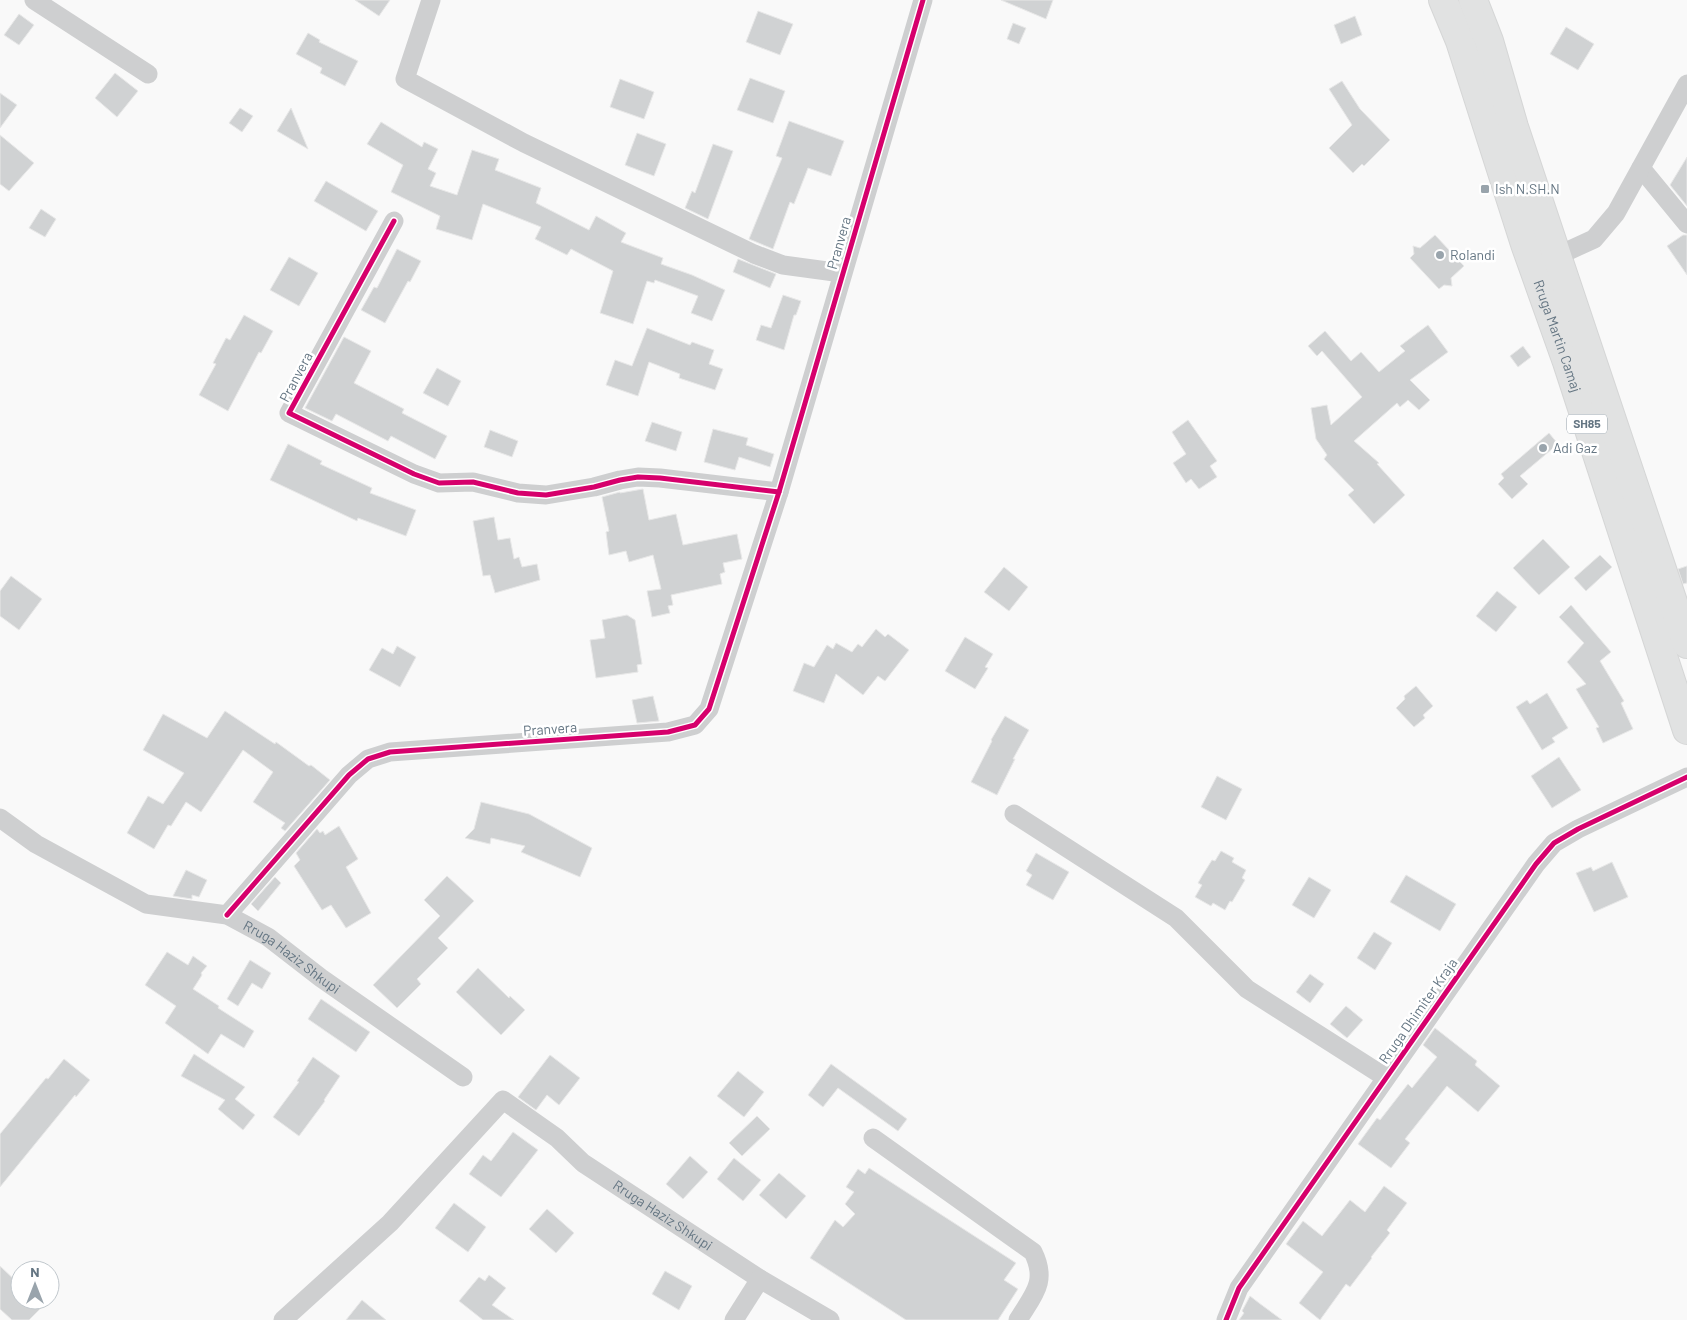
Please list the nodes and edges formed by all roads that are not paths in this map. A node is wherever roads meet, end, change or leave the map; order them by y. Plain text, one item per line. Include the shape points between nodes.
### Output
1 (34, 0) edge
2 (432, 0) edge
3 (923, 0) edge
4 (1444, 0) edge
5 (1473, 0) edge
6 (148, 74) dead end
7 (1687, 84) edge
8 (1641, 168) junction
9 (394, 221) dead end
10 (1687, 224) edge
11 (1557, 256) junction
12 (842, 273) junction
13 (779, 492) junction
14 (1687, 644) edge
15 (1687, 730) edge
16 (1687, 777) edge
17 (1014, 814) dead end
18 (0, 818) edge
19 (227, 915) junction
20 (463, 1077) dead end
21 (1385, 1077) junction
22 (873, 1138) dead end
23 (760, 1279) junction
24 (283, 1320) edge
25 (734, 1320) edge
26 (830, 1320) edge
27 (1018, 1320) edge
28 (1226, 1320) edge

1 - 6 street
2 - 12 street, Pranvera via 405,78 524,143 754,254 783,264
3 - 12 street, Pranvera
4 - 15 highway, Rruga Martin Camaj / SH85
5 - 11 highway, Rruga Martin Camaj / SH85
7 - 8 street
8 - 10 street
8 - 11 street via 1616,213 1594,239
9 - 13 street, Pranvera via 289,413 439,483 473,482 518,493 546,495 638,477
11 - 14 highway, Rruga Martin Camaj / SH85
12 - 13 street, Pranvera
13 - 19 street, Pranvera via 709,709 695,725 668,732 390,752 368,759 349,775
16 - 21 street, Rruga Dhimiter Kraja via 1578,829 1554,844 1536,864
17 - 21 street via 1176,918 1247,989
18 - 19 street, Rruga Haziz Shkupi via 36,844 146,904
19 - 20 street, Rruga Haziz Shkupi via 268,937
21 - 28 street, Rruga Dhimiter Kraja via 1238,1288
22 - 27 street via 1033,1252 1040,1272 1039,1284
23 - 24 street, Rruga Haziz Shkupi via 583,1162 557,1138 503,1100 390,1223
23 - 25 street
23 - 26 street, Rruga Haziz Shkupi

